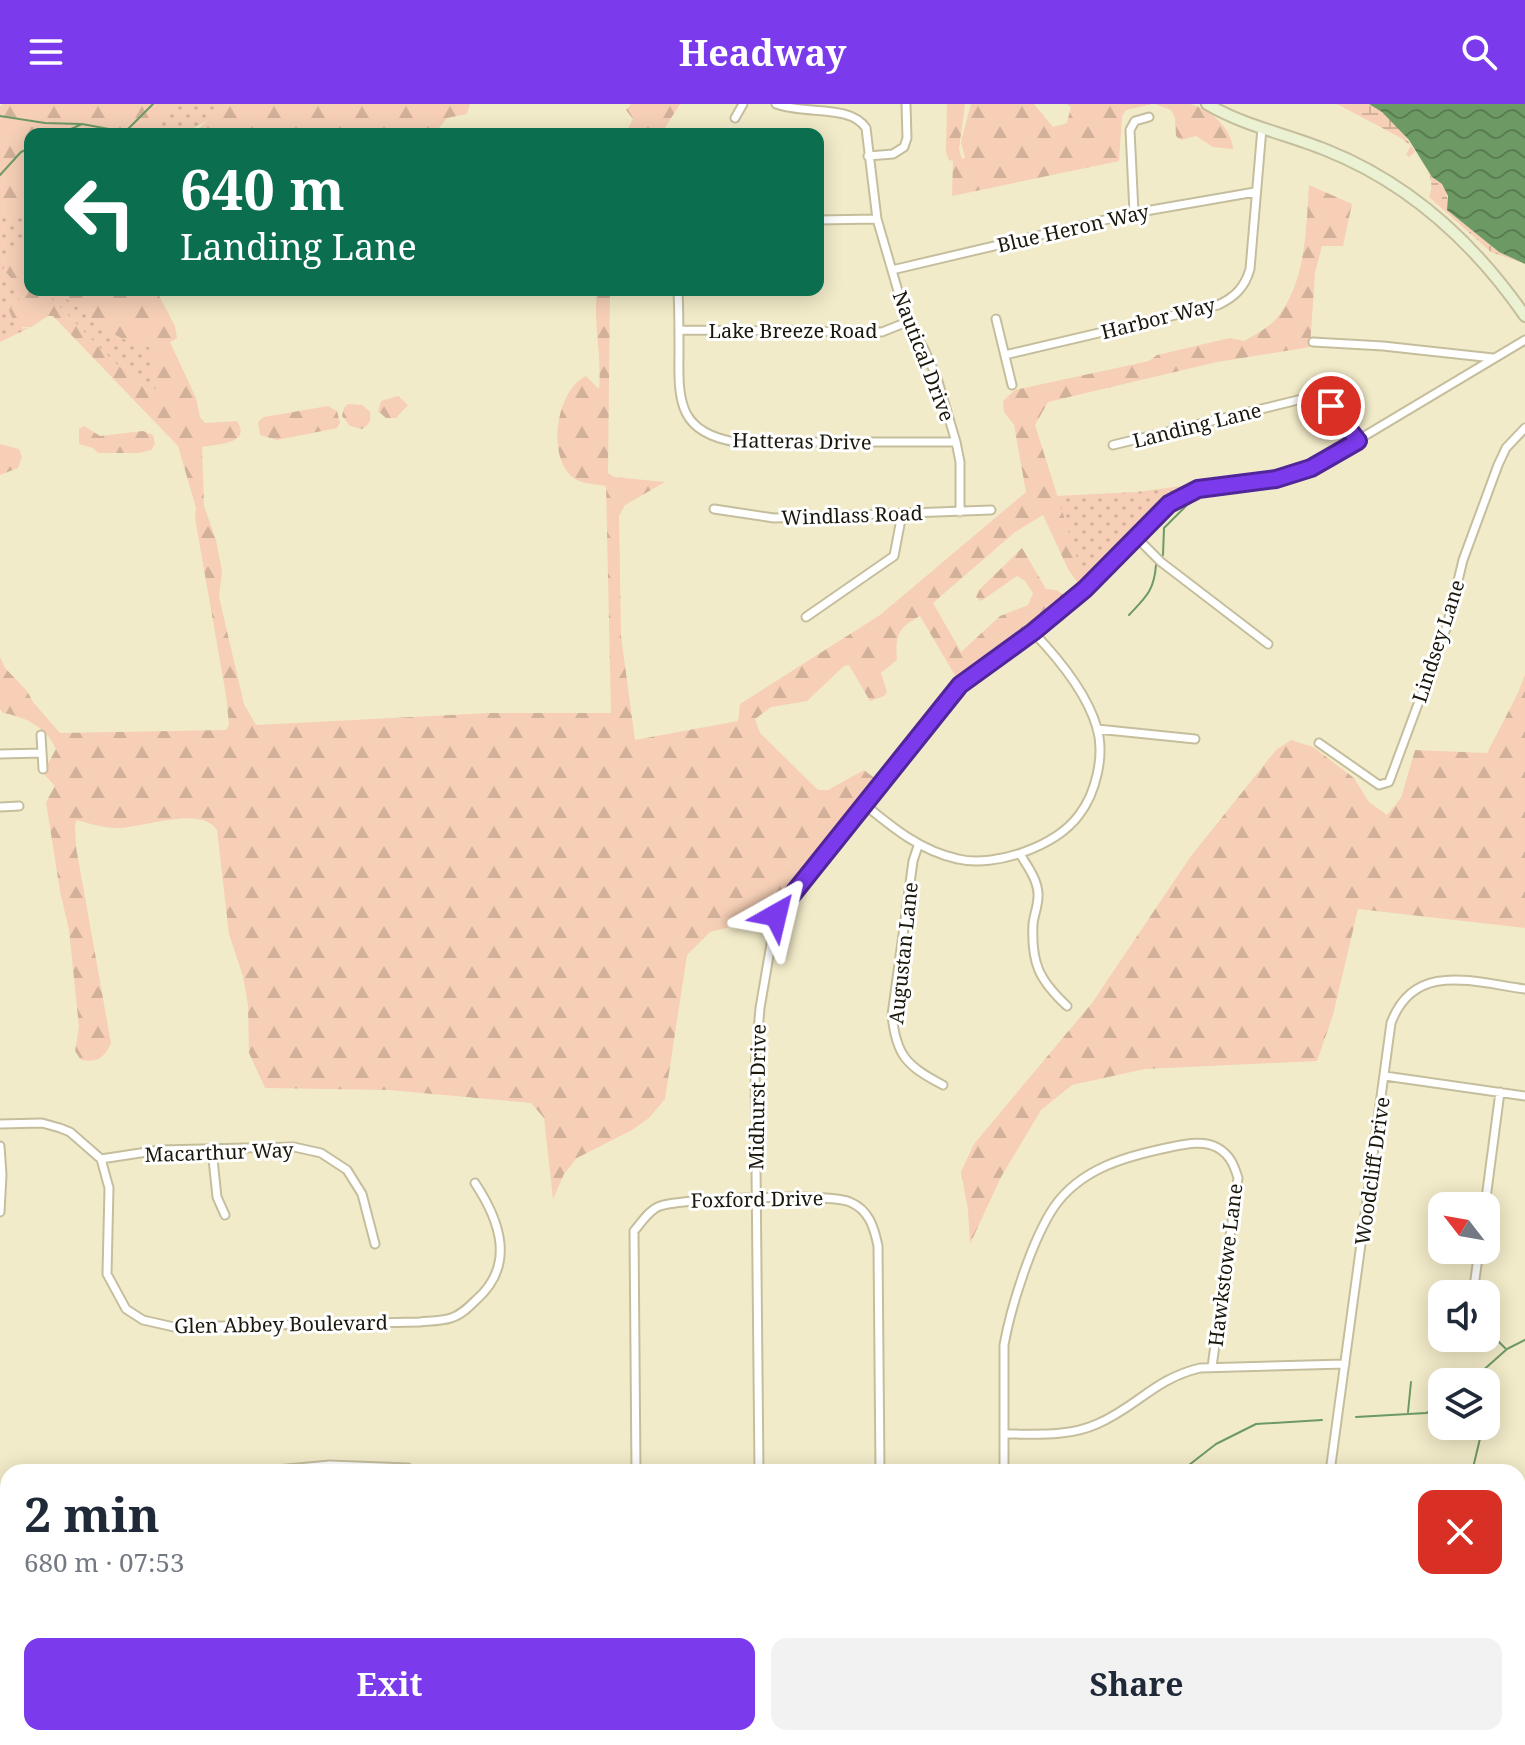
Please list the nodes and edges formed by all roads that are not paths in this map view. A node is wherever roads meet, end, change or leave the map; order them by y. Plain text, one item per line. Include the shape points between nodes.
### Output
1 (743, 104) edge
2 (776, 104) edge
3 (906, 104) edge
4 (1207, 104) edge
5 (1149, 117) dead end
6 (735, 118) dead end
7 (1262, 128) junction
8 (868, 156) junction
9 (1255, 192) junction
10 (1134, 213) junction
11 (877, 219) junction
12 (824, 220) edge
13 (892, 270) junction
14 (678, 296) edge
15 (1525, 316) edge
16 (996, 319) dead end
17 (907, 322) junction
18 (679, 330) junction
19 (1525, 340) edge
20 (1313, 342) dead end
21 (1005, 355) junction
22 (1493, 358) junction
23 (1012, 385) dead end
24 (1525, 428) edge
25 (1358, 441) junction
26 (956, 442) junction
27 (1113, 445) dead end
28 (714, 509) dead end
29 (991, 510) dead end
30 (960, 512) junction
31 (902, 514) junction
32 (1136, 537) junction
33 (806, 617) dead end
34 (1033, 632) junction
35 (1268, 644) dead end
36 (1097, 729) junction
37 (41, 735) dead end
38 (1195, 739) dead end
39 (1319, 743) dead end
40 (42, 753) junction
41 (0, 754) edge
42 (43, 769) dead end
43 (864, 804) junction
44 (19, 806) dead end
45 (0, 807) edge
46 (918, 846) junction
47 (1020, 854) junction
48 (1525, 989) edge
49 (1067, 1006) dead end
50 (1385, 1076) junction
51 (943, 1085) dead end
52 (1500, 1092) junction
53 (1525, 1096) edge
54 (0, 1124) edge
55 (0, 1146) edge
56 (212, 1150) junction
57 (101, 1159) junction
58 (475, 1183) dead end
59 (1487, 1192) edge
60 (755, 1199) junction
61 (0, 1212) edge
62 (225, 1215) dead end
63 (375, 1244) dead end
64 (1345, 1364) junction
65 (1212, 1367) junction
66 (1005, 1434) junction
67 (636, 1464) edge
68 (759, 1464) edge
69 (880, 1464) edge
70 (1004, 1464) edge
71 (1331, 1464) edge

1 - 6 street
2 - 8 street, Nautical Drive via 848,109 866,128
3 - 8 street via 902,150
4 - 7 street
5 - 10 street via 1135,121 1129,139
7 - 9 street, Harbor Way
7 - 15 street via 1357,164 1416,201 1483,262
8 - 11 street, Nautical Drive
9 - 10 street, Blue Heron Way
9 - 21 street, Harbor Way via 1250,269 1230,299
10 - 13 street, Blue Heron Way
11 - 12 street
11 - 13 street, Nautical Drive
13 - 17 street, Nautical Drive
14 - 18 street, Hatteras Drive
16 - 21 street
17 - 18 street, Lake Breeze Road via 882,332
17 - 26 street, Nautical Drive via 937,378
18 - 26 street, Hatteras Drive via 678,393 699,430 714,438
19 - 22 street
20 - 22 street
21 - 23 street
22 - 25 street
24 - 39 street, Lindsey Lane via 1498,465 1463,560 1447,626 1389,782 1379,785
25 - 27 street, Landing Lane via 1331,406 1302,399
25 - 32 street via 1311,468 1276,479 1181,496
26 - 30 street, Nautical Drive
28 - 31 street, Windlass Road via 774,518
29 - 30 street, Windlass Road
30 - 31 street, Windlass Road
31 - 33 street via 894,556
32 - 34 street
32 - 35 street
34 - 36 street via 1085,699
34 - 43 street via 960,685
36 - 38 street
36 - 47 street via 1101,753 1079,816
37 - 40 street
40 - 41 street
40 - 42 street
43 - 46 street
43 - 60 street, Midhurst Drive via 776,915 755,1066
44 - 45 street
46 - 47 street via 959,860 991,863
46 - 51 street, Augustan Lane via 892,1015 894,1039 902,1057
47 - 49 street via 1039,896 1034,956 1046,986
48 - 50 street, Woodcliff Drive via 1438,980 1410,992 1391,1023
50 - 52 street
50 - 64 street, Woodcliff Drive
52 - 53 street
52 - 59 street
54 - 57 street via 60,1128
55 - 61 street
56 - 57 street, Macarthur Way via 160,1150
56 - 62 street via 217,1197
56 - 63 street, Macarthur Way via 294,1147 321,1153 347,1170 362,1194
57 - 58 street, Glen Abbey Boulevard via 109,1188 107,1274 126,1309 143,1320 174,1327 420,1322 461,1314 485,1293 501,1250 498,1223
60 - 67 street, Foxford Drive via 656,1207 634,1231
60 - 68 street, Midhurst Drive
60 - 69 street, Foxford Drive via 836,1198 860,1208 874,1228
64 - 65 street
64 - 71 street, Woodcliff Drive
65 - 66 street via 1160,1382 1121,1411 1077,1431
65 - 66 street, Hawkstowe Lane via 1238,1178 1234,1165 1227,1154 1203,1143 1112,1161 1071,1189 1043,1227 1007,1325
66 - 70 street, Hawkstowe Lane

